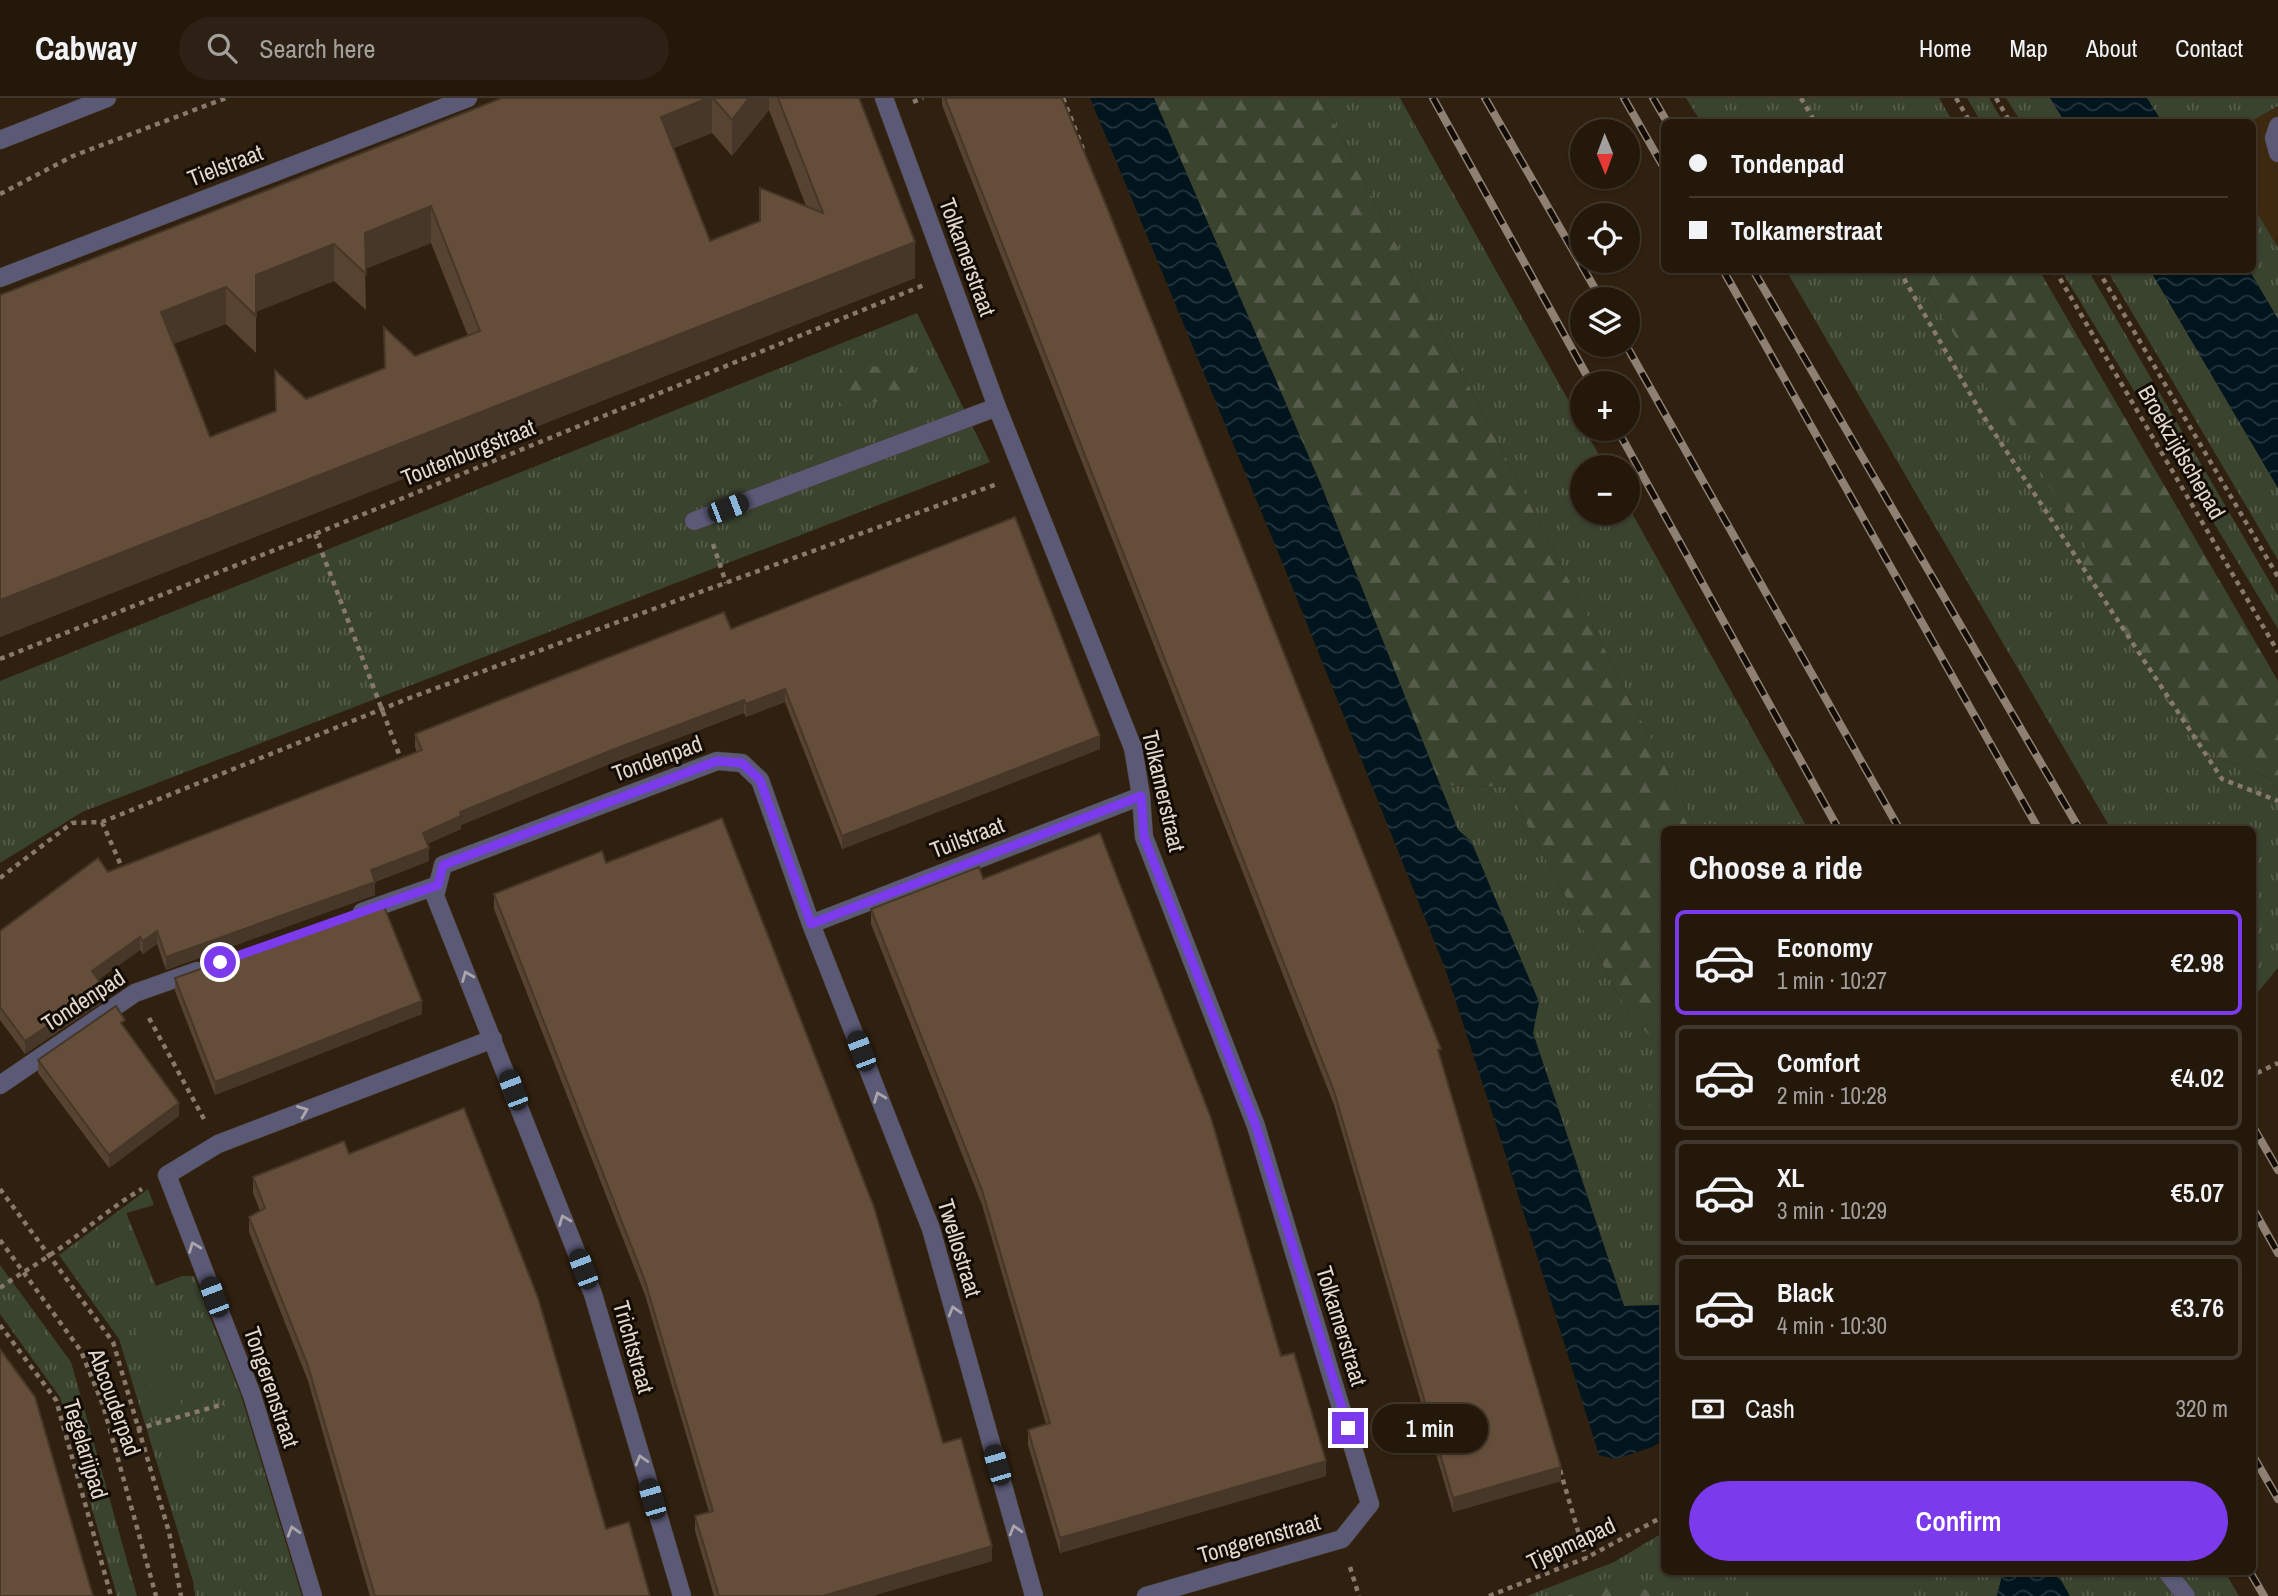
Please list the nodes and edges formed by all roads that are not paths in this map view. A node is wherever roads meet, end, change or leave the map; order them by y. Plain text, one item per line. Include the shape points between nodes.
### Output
1 (107, 98) edge
2 (468, 98) edge
3 (884, 98) edge
4 (2278, 126) edge
5 (0, 139) edge
6 (2278, 153) edge
7 (0, 278) edge
8 (997, 407) junction
9 (699, 519) road end
10 (1141, 796) junction
11 (438, 885) junction
12 (348, 917) edge
13 (811, 924) junction
14 (207, 967) edge
15 (493, 1039) junction
16 (0, 1085) edge
17 (1370, 1504) joint
18 (2169, 1575) edge
19 (313, 1596) edge
20 (682, 1596) edge
21 (1034, 1596) edge
22 (1146, 1596) edge
23 (2186, 1596) edge

1 - 5 street
2 - 7 street, Tielstraat
3 - 8 street, Tolkamerstraat
4 - 6 street via 2274,138
8 - 9 street
8 - 10 street, Tolkamerstraat via 1133,748
10 - 13 street, Tuilstraat
10 - 17 street, Tolkamerstraat via 1144,837 1256,1126
11 - 12 street
11 - 13 street, Tondenpad via 443,865 717,761 742,763 760,780
15 -> 11 street via 435,896
21 -> 13 street, Twellostraat via 931,1229
14 - 16 street, Tondenpad via 135,993
19 -> 15 street, Tongerenstraat via 252,1395 167,1175 218,1144
20 -> 15 street, Trichtstraat via 593,1294
17 - 22 street, Tongerenstraat via 1342,1539
18 - 23 street

